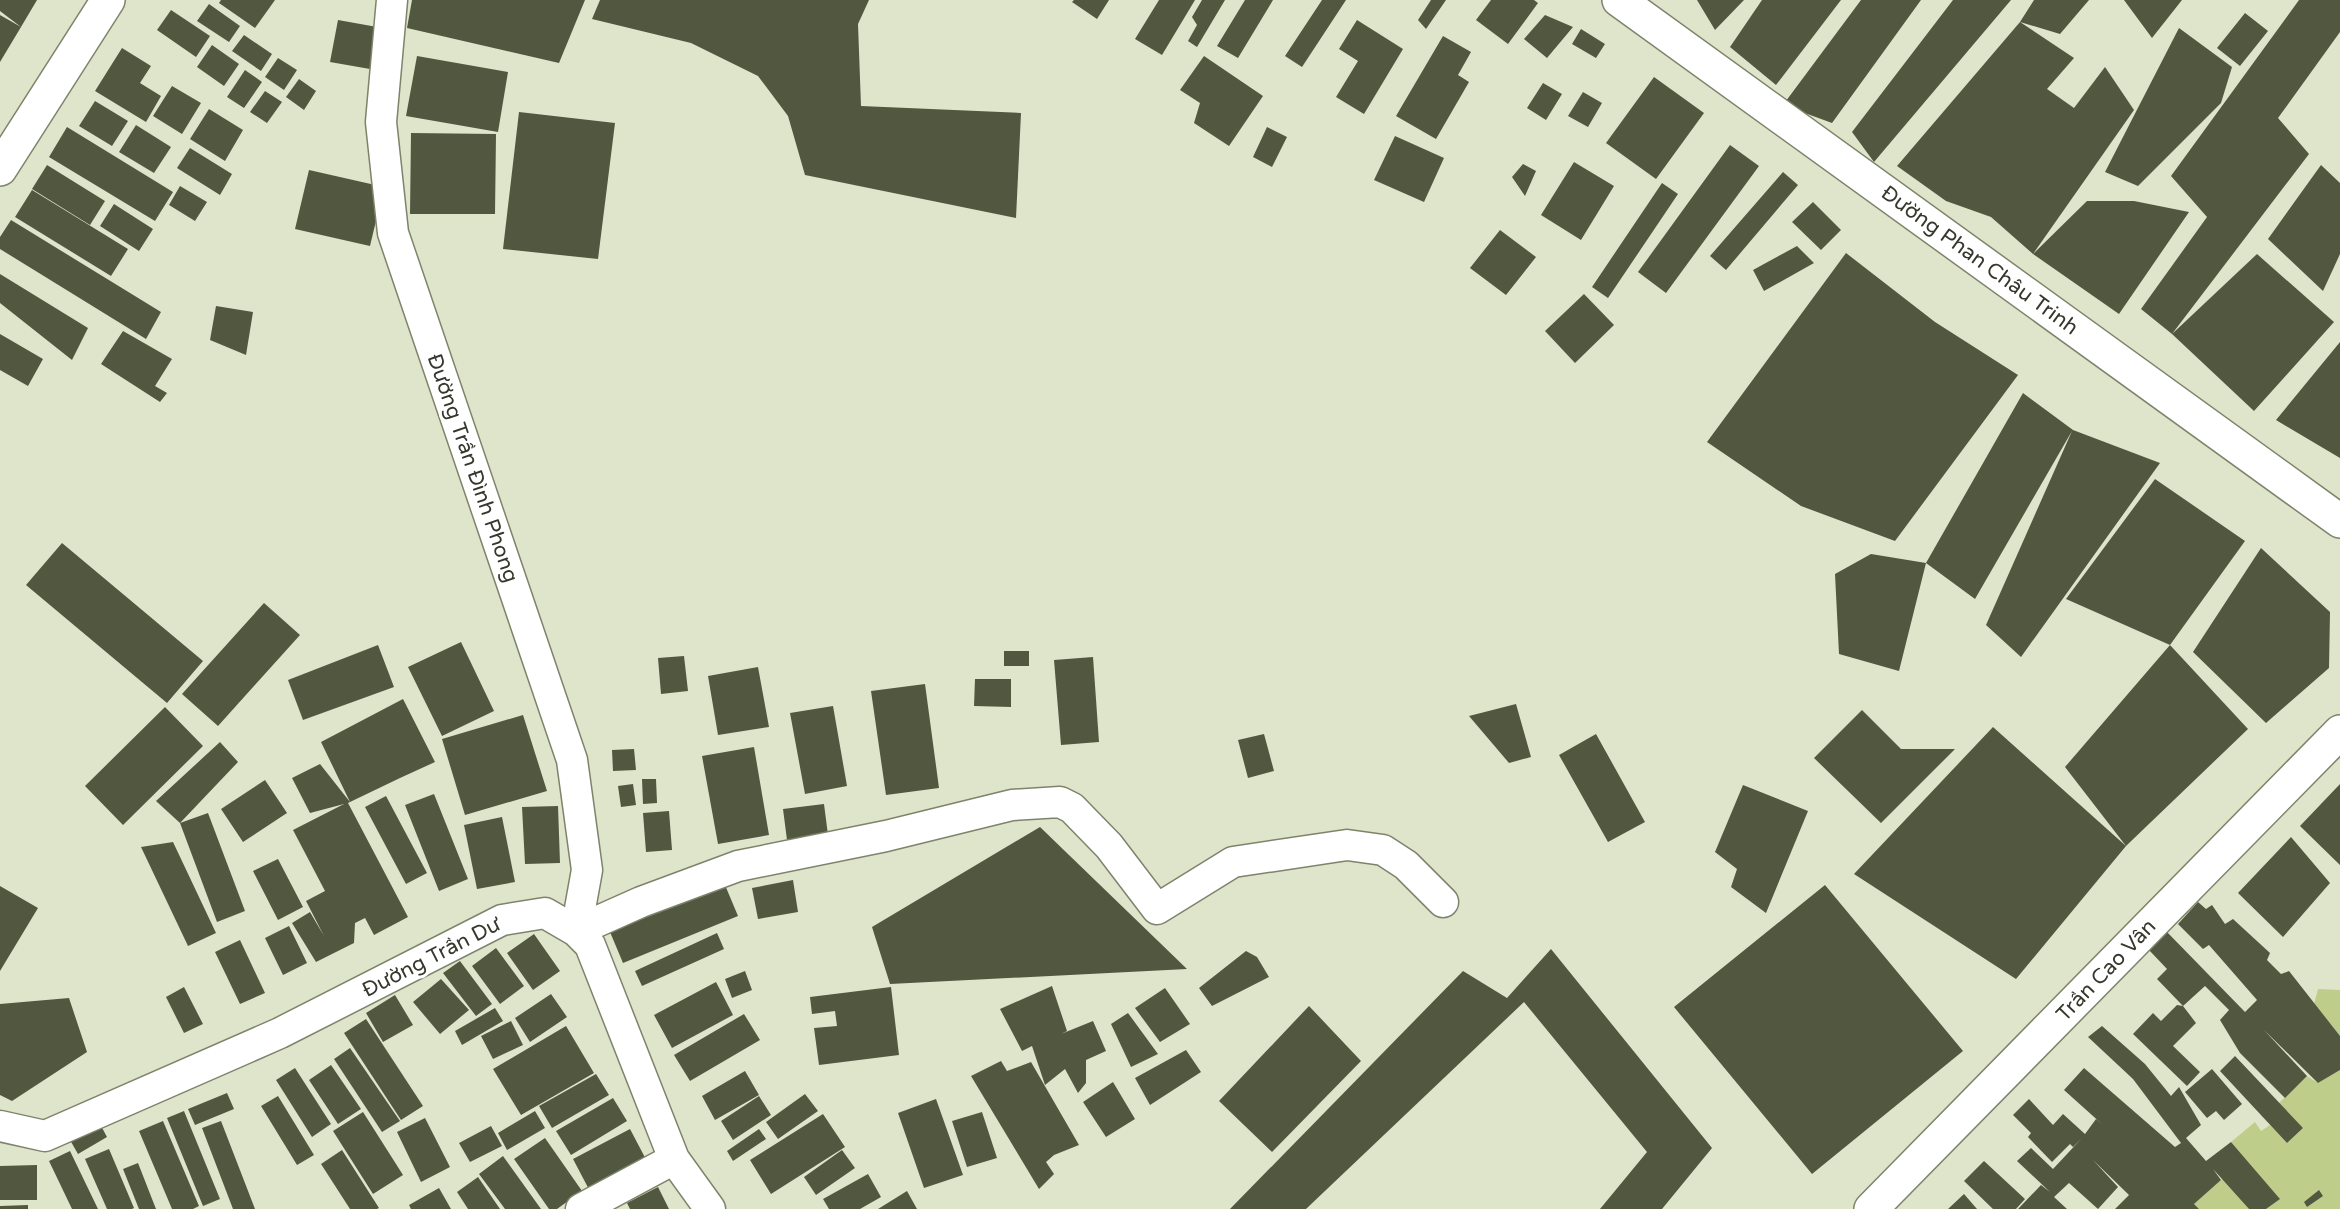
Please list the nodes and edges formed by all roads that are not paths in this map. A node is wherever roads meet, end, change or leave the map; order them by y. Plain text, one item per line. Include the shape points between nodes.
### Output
1 (108, 0) edge
2 (392, 0) edge
3 (1626, 2) edge
4 (0, 169) edge
5 (2340, 521) edge
6 (2340, 732) edge
7 (1443, 902) dead end
8 (576, 931) junction
9 (0, 1126) edge
10 (674, 1159) junction
11 (581, 1209) edge
12 (710, 1209) edge
13 (1872, 1209) edge

1 - 4 main road
2 - 8 street, Đường Trần Đình Phong via 381,122 393,233 573,760 587,870
3 - 5 main road, Đường Phan Châu Trinh
6 - 13 main road, Trần Cao Vân
7 - 8 street via 1406,865 1383,850 1347,845 1233,862 1156,909 1109,846 1072,808 1060,802 1012,806 738,866 640,902
8 - 9 street, Đường Trần Dư via 545,913 502,920 280,1033 45,1136
8 - 10 street, Đường Trần Dư via 590,945
10 - 11 street
10 - 12 street, Đường Trần Dư

